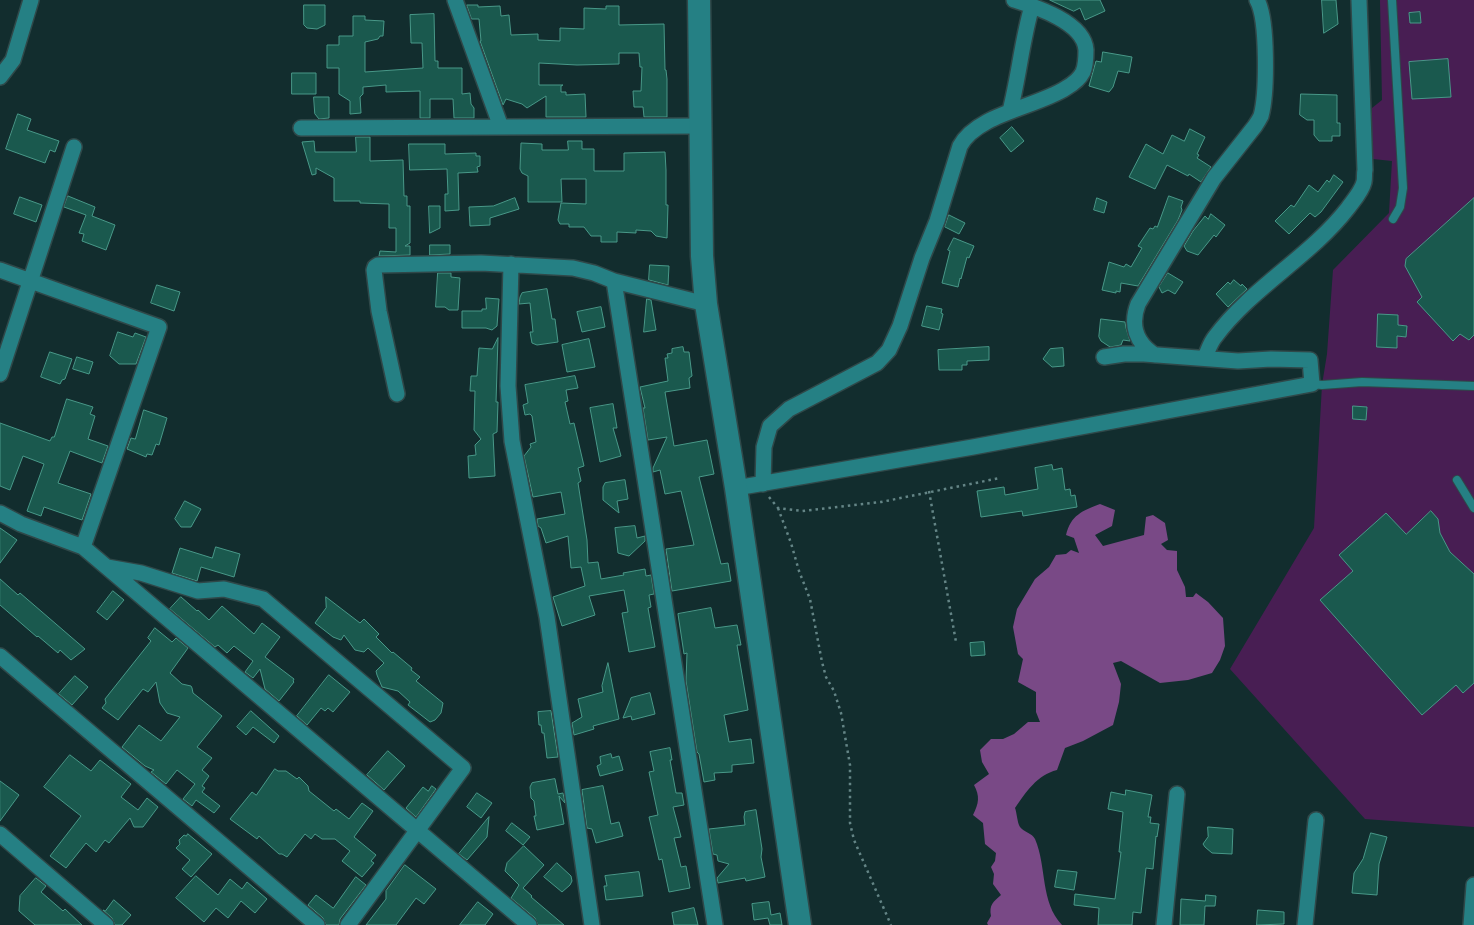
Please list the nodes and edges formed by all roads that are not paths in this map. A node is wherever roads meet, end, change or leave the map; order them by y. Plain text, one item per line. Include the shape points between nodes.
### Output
1 (31, 0) edge
2 (455, 0) edge
3 (699, 0) edge
4 (1014, 0) edge
5 (1257, 0) edge
6 (1358, 0) edge
7 (1392, 0) edge
8 (1032, 6) junction
9 (0, 78) edge
10 (1010, 111) junction
11 (701, 126) junction
12 (501, 127) junction
13 (301, 128) dead end
14 (74, 147) dead end
15 (1393, 219) dead end
16 (511, 264) junction
17 (0, 270) edge
18 (30, 281) junction
19 (614, 281) junction
20 (706, 304) junction
21 (1155, 355) junction
22 (1104, 357) dead end
23 (1204, 358) junction
24 (0, 374) edge
25 (1312, 384) junction
26 (1474, 386) edge
27 (397, 394) dead end
28 (1457, 480) dead end
29 (763, 484) junction
30 (736, 488) junction
31 (1474, 508) edge
32 (0, 513) edge
33 (83, 547) junction
34 (107, 567) junction
35 (0, 656) edge
36 (1177, 794) dead end
37 (1316, 820) dead end
38 (418, 829) junction
39 (0, 834) edge
40 (1474, 885) edge
41 (106, 925) edge
42 (317, 925) edge
43 (348, 925) edge
44 (529, 925) edge
45 (592, 925) edge
46 (715, 925) edge
47 (800, 925) edge
48 (1164, 925) edge
49 (1305, 925) edge
50 (1471, 925) edge

1 - 9 street via 13,60
2 - 12 street
3 - 11 main road
4 - 8 street
5 - 21 street via 1263,19 1265,57 1260,118 1214,178 1138,304 1136,335
6 - 23 street via 1364,183 1339,219 1214,337
7 - 15 lane via 1403,188 1400,207
8 - 10 street
8 - 10 street via 1068,23 1079,33 1086,59 1083,72 1075,82 1045,99
10 - 29 street via 980,126 960,146 937,221 889,350 878,363 789,409 770,426 764,448
11 - 12 street
11 - 20 main road via 702,256
12 - 13 street
14 - 18 street
16 - 19 street via 573,268
16 - 27 street via 481,262 375,267 379,311
16 - 45 street via 508,386 512,440 547,617
17 - 18 street
18 - 24 street
18 - 33 street via 159,327
19 - 20 street
19 - 46 street
20 - 30 main road
21 - 22 street
21 - 23 street
23 - 25 street via 1310,360
25 - 26 lane via 1362,382
25 - 29 street
28 - 31 lane
29 - 30 street
30 - 47 main road
32 - 33 street
33 - 34 street
34 - 38 street
34 - 38 street via 141,573 198,591 224,590 263,599 463,768
35 - 42 street
36 - 48 street
37 - 49 street
38 - 43 street
38 - 44 street
39 - 41 street
40 - 50 street

